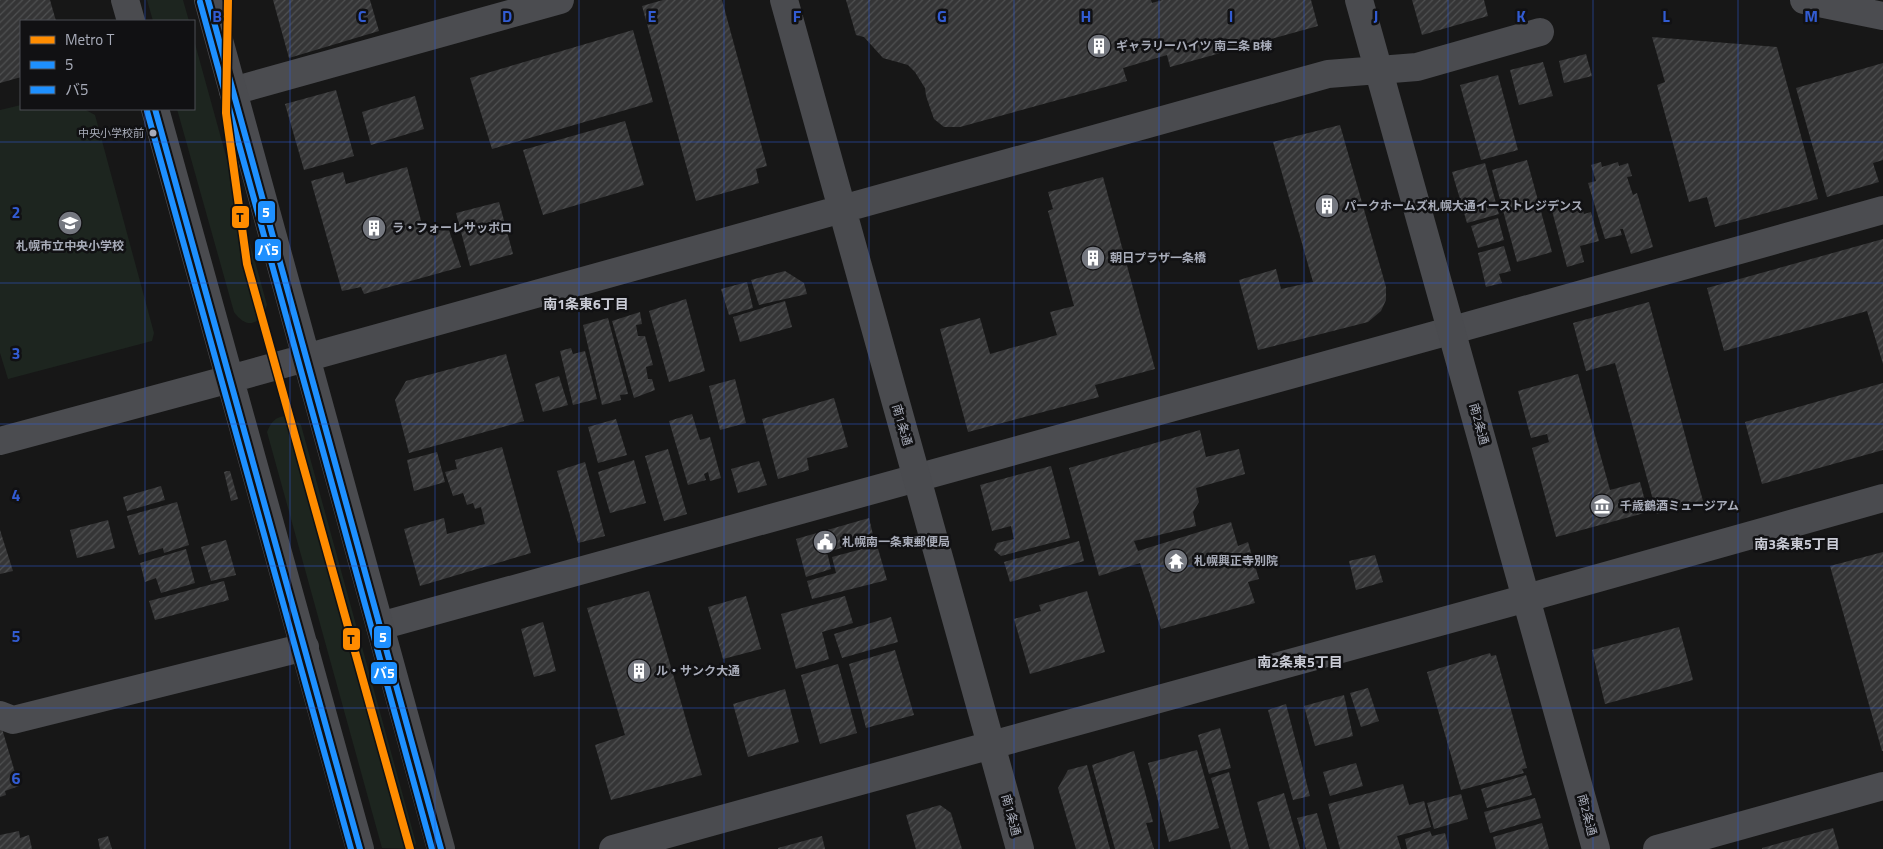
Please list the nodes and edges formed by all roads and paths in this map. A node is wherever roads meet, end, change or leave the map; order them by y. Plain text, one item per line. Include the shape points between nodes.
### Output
1 (126, 0) edge
2 (208, 0) edge
3 (560, 0) edge
4 (784, 0) edge
5 (1359, 0) edge
6 (1804, 0) edge
7 (1883, 16) edge
8 (131, 20) edge
9 (1540, 32) dead end
10 (1379, 70) junction
11 (233, 91) junction
12 (156, 110) edge
13 (842, 209) junction
14 (1883, 210) edge
15 (1453, 330) junction
16 (306, 359) junction
17 (230, 379) junction
18 (0, 441) edge
19 (917, 478) junction
20 (1883, 498) edge
21 (1527, 598) junction
22 (380, 626) junction
23 (305, 647) junction
24 (0, 715) edge
25 (992, 745) junction
26 (1883, 786) edge
27 (360, 849) edge
28 (442, 849) edge
29 (613, 849) edge
30 (1020, 849) edge
31 (1596, 849) edge
32 (1658, 849) edge

1 - 8 street
2 - 11 street
3 - 11 street
4 - 13 street, 南1条通
5 - 10 street, 南2条通
6 - 7 street
9 - 10 street via 1417,67
10 - 13 street via 1328,74
10 - 15 street, 南2条通
11 - 16 street
12 - 17 street
13 - 16 street
13 - 19 street, 南1条通
14 - 15 street
15 - 19 street
15 - 21 street, 南2条通
16 - 17 street
16 - 22 street
17 - 18 street
17 - 23 street
19 - 22 street
19 - 25 street, 南1条通
20 - 21 street
21 - 25 street
21 - 31 street, 南2条通
22 - 28 street
23 - 24 street via 12,720
23 - 27 street
25 - 29 street
25 - 30 street, 南1条通
26 - 32 street

